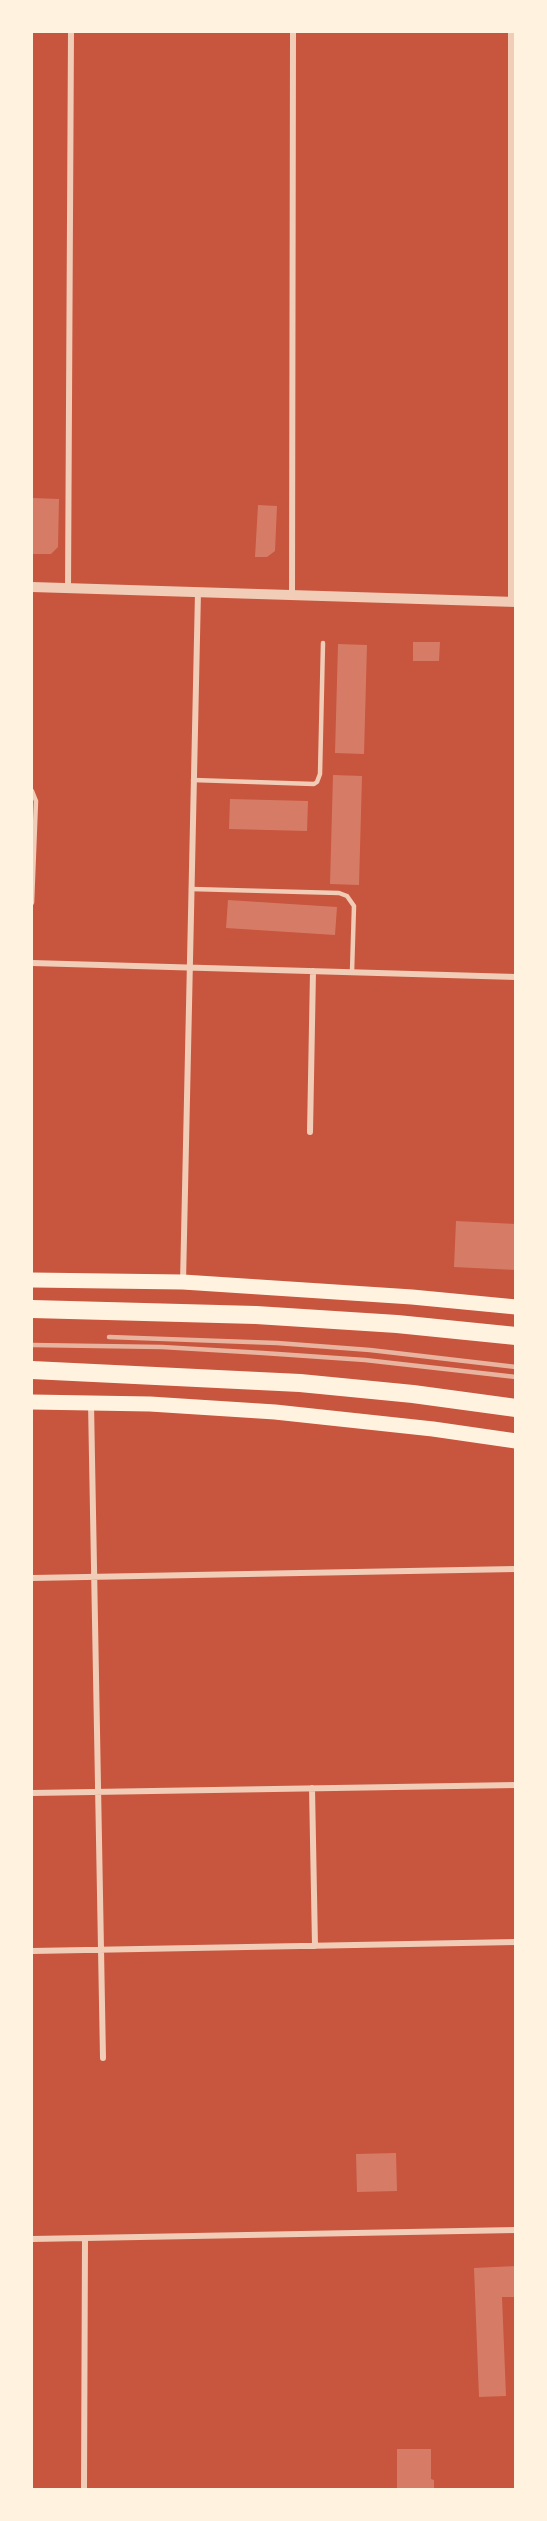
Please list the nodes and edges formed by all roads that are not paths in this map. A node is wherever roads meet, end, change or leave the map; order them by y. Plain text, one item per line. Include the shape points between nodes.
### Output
1 (71, 32) edge
2 (293, 32) edge
3 (511, 32) edge
4 (32, 587) edge
5 (68, 589) junction
6 (198, 592) junction
7 (292, 595) junction
8 (514, 602) edge
9 (323, 643) dead end
10 (194, 780) junction
11 (32, 790) edge
12 (191, 889) junction
13 (32, 903) edge
14 (32, 963) edge
15 (189, 968) junction
16 (313, 971) junction
17 (352, 972) junction
18 (516, 977) edge
19 (310, 1131) dead end
20 (32, 1280) edge
21 (183, 1281) junction
22 (516, 1307) edge
23 (32, 1309) edge
24 (516, 1336) edge
25 (32, 1370) edge
26 (32, 1402) edge
27 (91, 1403) junction
28 (516, 1408) edge
29 (516, 1441) edge
30 (516, 1569) edge
31 (94, 1577) junction
32 (32, 1578) edge
33 (516, 1785) edge
34 (312, 1788) junction
35 (98, 1792) junction
36 (32, 1793) edge
37 (516, 1942) edge
38 (315, 1946) junction
39 (102, 1950) junction
40 (32, 1952) edge
41 (104, 2058) dead end
42 (516, 2230) edge
43 (86, 2238) junction
44 (32, 2239) edge
45 (84, 2490) edge

1 - 5 street
2 - 7 street
3 - 8 street
4 - 5 street
5 - 6 street
6 - 7 street
6 - 10 street
7 - 8 street
9 - 10 lane via 317,782
10 - 12 street
11 - 13 lane via 36,801
12 - 15 street
12 - 17 lane via 347,896 354,906
14 - 15 street
15 - 16 street
15 - 21 street
16 - 17 street
16 - 19 street
17 - 18 street
20 - 21 main road
21 - 22 main road
23 - 24 highway via 256,1315
25 - 28 highway via 312,1384
26 - 27 main road
27 - 29 main road via 275,1412
27 - 31 street
30 - 31 street
31 - 32 street
31 - 35 street
33 - 34 street
34 - 35 street
34 - 38 street
35 - 36 street
35 - 39 street
37 - 38 street
38 - 39 street
39 - 40 street
39 - 41 street
42 - 43 street
43 - 44 street
43 - 45 street

